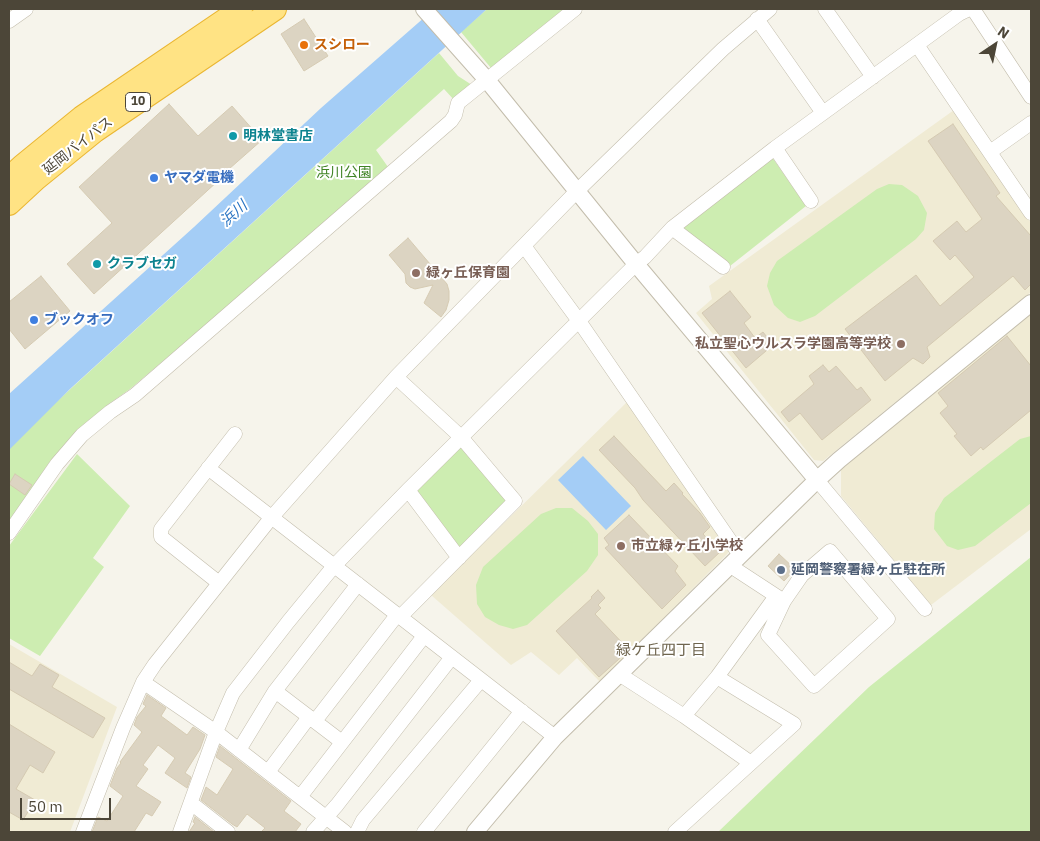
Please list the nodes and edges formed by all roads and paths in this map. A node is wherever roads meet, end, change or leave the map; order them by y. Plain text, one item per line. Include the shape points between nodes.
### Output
1 (26, 9) edge
2 (241, 9) edge
3 (275, 9) edge
4 (424, 9) edge
5 (575, 9) edge
6 (825, 9) edge
7 (973, 9) edge
8 (961, 10) edge
9 (762, 13) edge
10 (9, 21) edge
11 (917, 45) junction
12 (873, 77) junction
13 (487, 80) junction
14 (1031, 97) edge
15 (823, 114) junction
16 (1031, 124) edge
17 (775, 148) junction
18 (990, 152) junction
19 (9, 178) edge
20 (577, 191) junction
21 (811, 201) dead end
22 (9, 204) edge
23 (1031, 213) edge
24 (672, 228) junction
25 (524, 246) junction
26 (636, 264) junction
27 (723, 268) dead end
28 (1031, 303) edge
29 (580, 321) junction
30 (396, 377) junction
31 (235, 434) dead end
32 (461, 438) junction
33 (208, 468) junction
34 (817, 480) junction
35 (408, 490) junction
36 (271, 518) junction
37 (9, 533) edge
38 (459, 558) junction
39 (735, 560) junction
40 (334, 566) junction
41 (219, 583) junction
42 (358, 584) junction
43 (780, 598) junction
44 (925, 609) dead end
45 (399, 616) junction
46 (424, 636) junction
47 (452, 657) junction
48 (619, 674) junction
49 (717, 677) junction
50 (481, 680) junction
51 (143, 682) junction
52 (275, 691) junction
53 (522, 711) junction
54 (684, 716) junction
55 (312, 719) junction
56 (216, 732) junction
57 (555, 737) junction
58 (342, 742) junction
59 (239, 750) junction
60 (751, 764) junction
61 (268, 772) junction
62 (300, 797) junction
63 (191, 803) junction
64 (326, 817) junction
65 (83, 832) edge
66 (180, 832) edge
67 (228, 832) edge
68 (314, 832) edge
69 (345, 832) edge
70 (357, 832) edge
71 (424, 832) edge
72 (474, 832) edge
73 (675, 832) edge

1 - 10 street
2 - 19 highway, 延岡バイパス / 10 via 82,117
3 - 22 highway, 延岡バイパス / 10 via 95,131
4 - 13 street
5 - 13 street
6 - 12 street
7 - 14 street
8 - 11 street
9 - 15 street
9 - 20 street
11 - 12 street
11 - 18 street
12 - 15 street
13 - 20 street
13 - 37 street via 458,103 451,121 135,395 82,435 57,464
15 - 17 street
16 - 18 street
17 - 21 street
17 - 24 street
18 - 23 street
20 - 25 street
20 - 26 street
24 - 26 street
24 - 27 street
25 - 29 street
25 - 30 street
26 - 29 street
26 - 34 street
28 - 34 street
29 - 32 street
29 - 39 street
30 - 32 street
30 - 36 street
31 - 33 street
32 - 35 street
32 - 38 street via 515,501
33 - 36 street
33 - 41 street via 161,529 162,537
34 - 39 street
34 - 44 street
35 - 38 street
35 - 40 street
36 - 40 street
36 - 41 street
38 - 45 street
39 - 43 street
39 - 48 street
40 - 42 street
40 - 56 street via 233,692
41 - 51 street
42 - 45 street
42 - 52 street
43 - 43 street via 830,551 888,619 814,686 768,634
43 - 49 street
45 - 46 street
45 - 55 street
46 - 47 street
46 - 58 street
47 - 50 street
47 - 64 street
48 - 54 street
48 - 57 street
49 - 54 street
49 - 60 street via 794,724
50 - 53 street
50 - 70 street via 362,820
51 - 56 street
51 - 65 street
52 - 55 street
52 - 59 street
53 - 57 street
53 - 71 street
54 - 60 street
55 - 58 street
55 - 61 street
56 - 59 street
56 - 63 street
57 - 72 street
58 - 62 street
59 - 61 street
60 - 73 street
61 - 62 street
62 - 64 street
63 - 66 street
63 - 67 street
64 - 68 street
64 - 69 street

